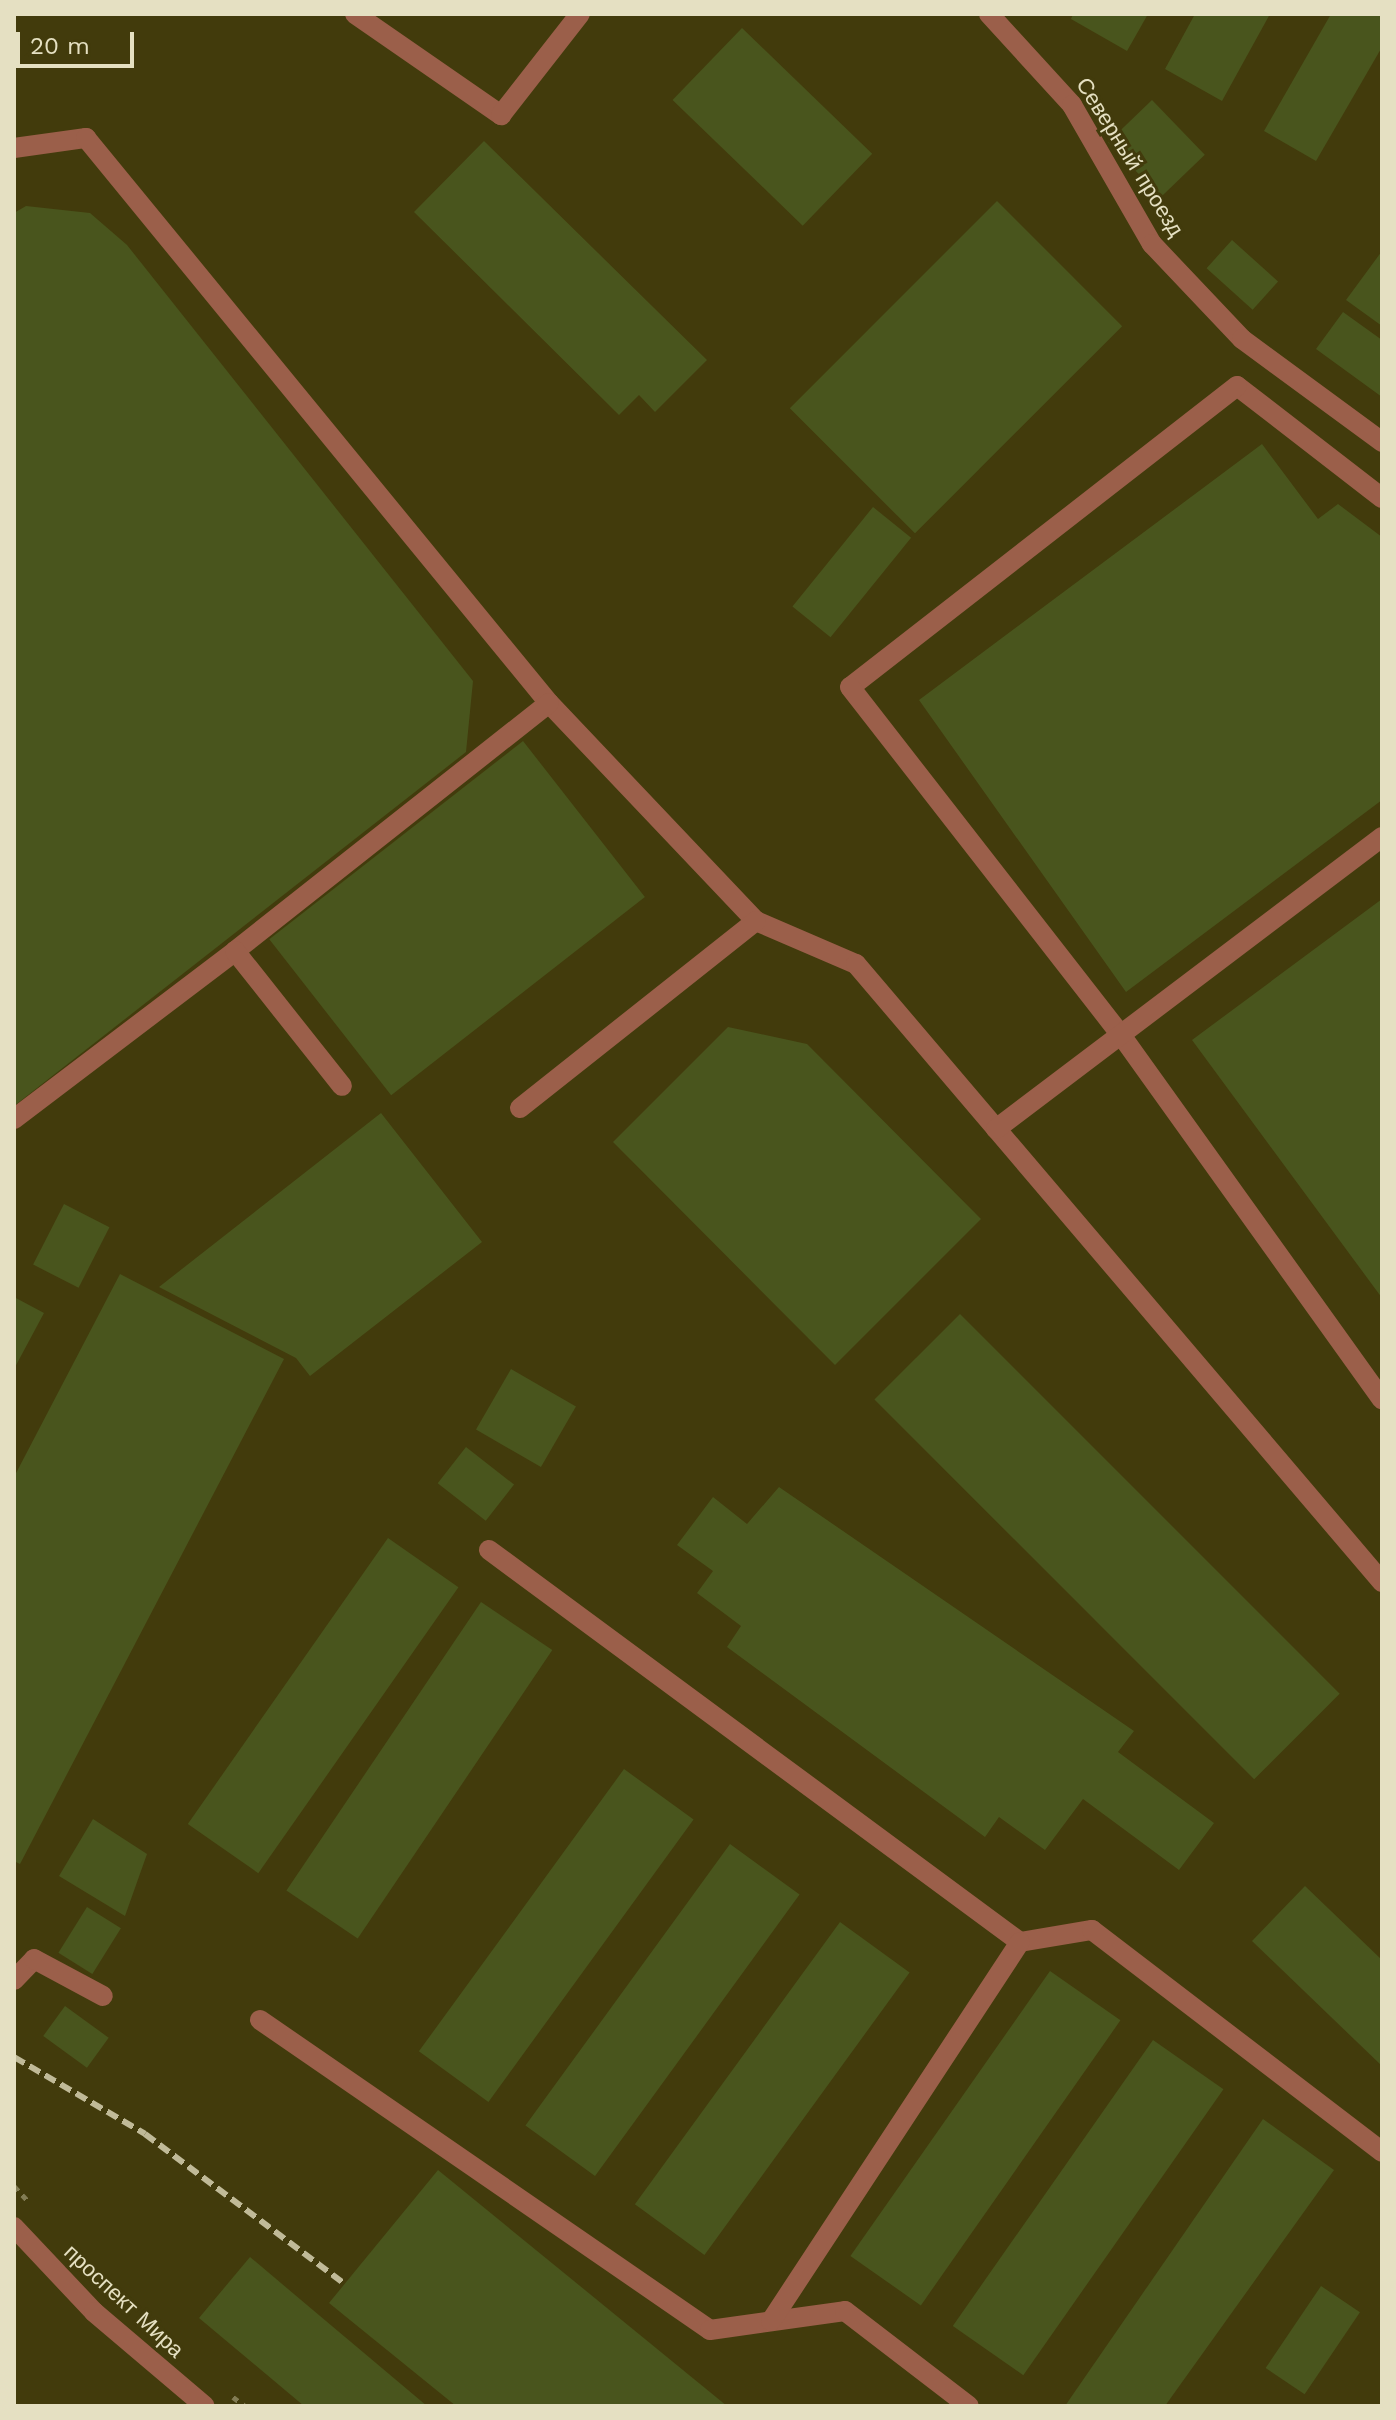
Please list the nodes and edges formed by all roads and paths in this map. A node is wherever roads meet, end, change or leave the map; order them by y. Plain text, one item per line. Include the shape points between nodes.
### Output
1 (355, 14) edge
2 (580, 14) edge
3 (989, 14) edge
4 (14, 148) edge
5 (1382, 442) edge
6 (1382, 498) edge
7 (549, 703) junction
8 (1382, 837) edge
9 (756, 921) junction
10 (235, 951) junction
11 (1121, 1035) junction
12 (342, 1086) dead end
13 (520, 1108) dead end
14 (14, 1119) edge
15 (996, 1129) junction
16 (1382, 1399) edge
17 (489, 1550) dead end
18 (1382, 1582) edge
19 (1020, 1942) junction
20 (14, 1980) edge
21 (103, 1996) dead end
22 (260, 2020) dead end
23 (1382, 2152) edge
24 (14, 2227) edge
25 (771, 2321) junction
26 (205, 2406) edge
27 (969, 2406) edge

1 - 2 street via 501,115
3 - 5 street, Северный проезд via 1072,105 1152,244 1242,339
4 - 7 street via 86,138
6 - 11 street via 1237,386 850,687
7 - 9 street
7 - 10 street
8 - 11 street
9 - 13 street
9 - 15 street via 856,964
10 - 12 street
10 - 14 street
11 - 15 street
11 - 16 street
15 - 18 street
17 - 19 street
19 - 23 street via 1092,1930
19 - 25 street
20 - 21 street via 34,1959
22 - 25 street via 710,2330
24 - 26 street, проспект Мира via 94,2312
25 - 27 street via 845,2311

